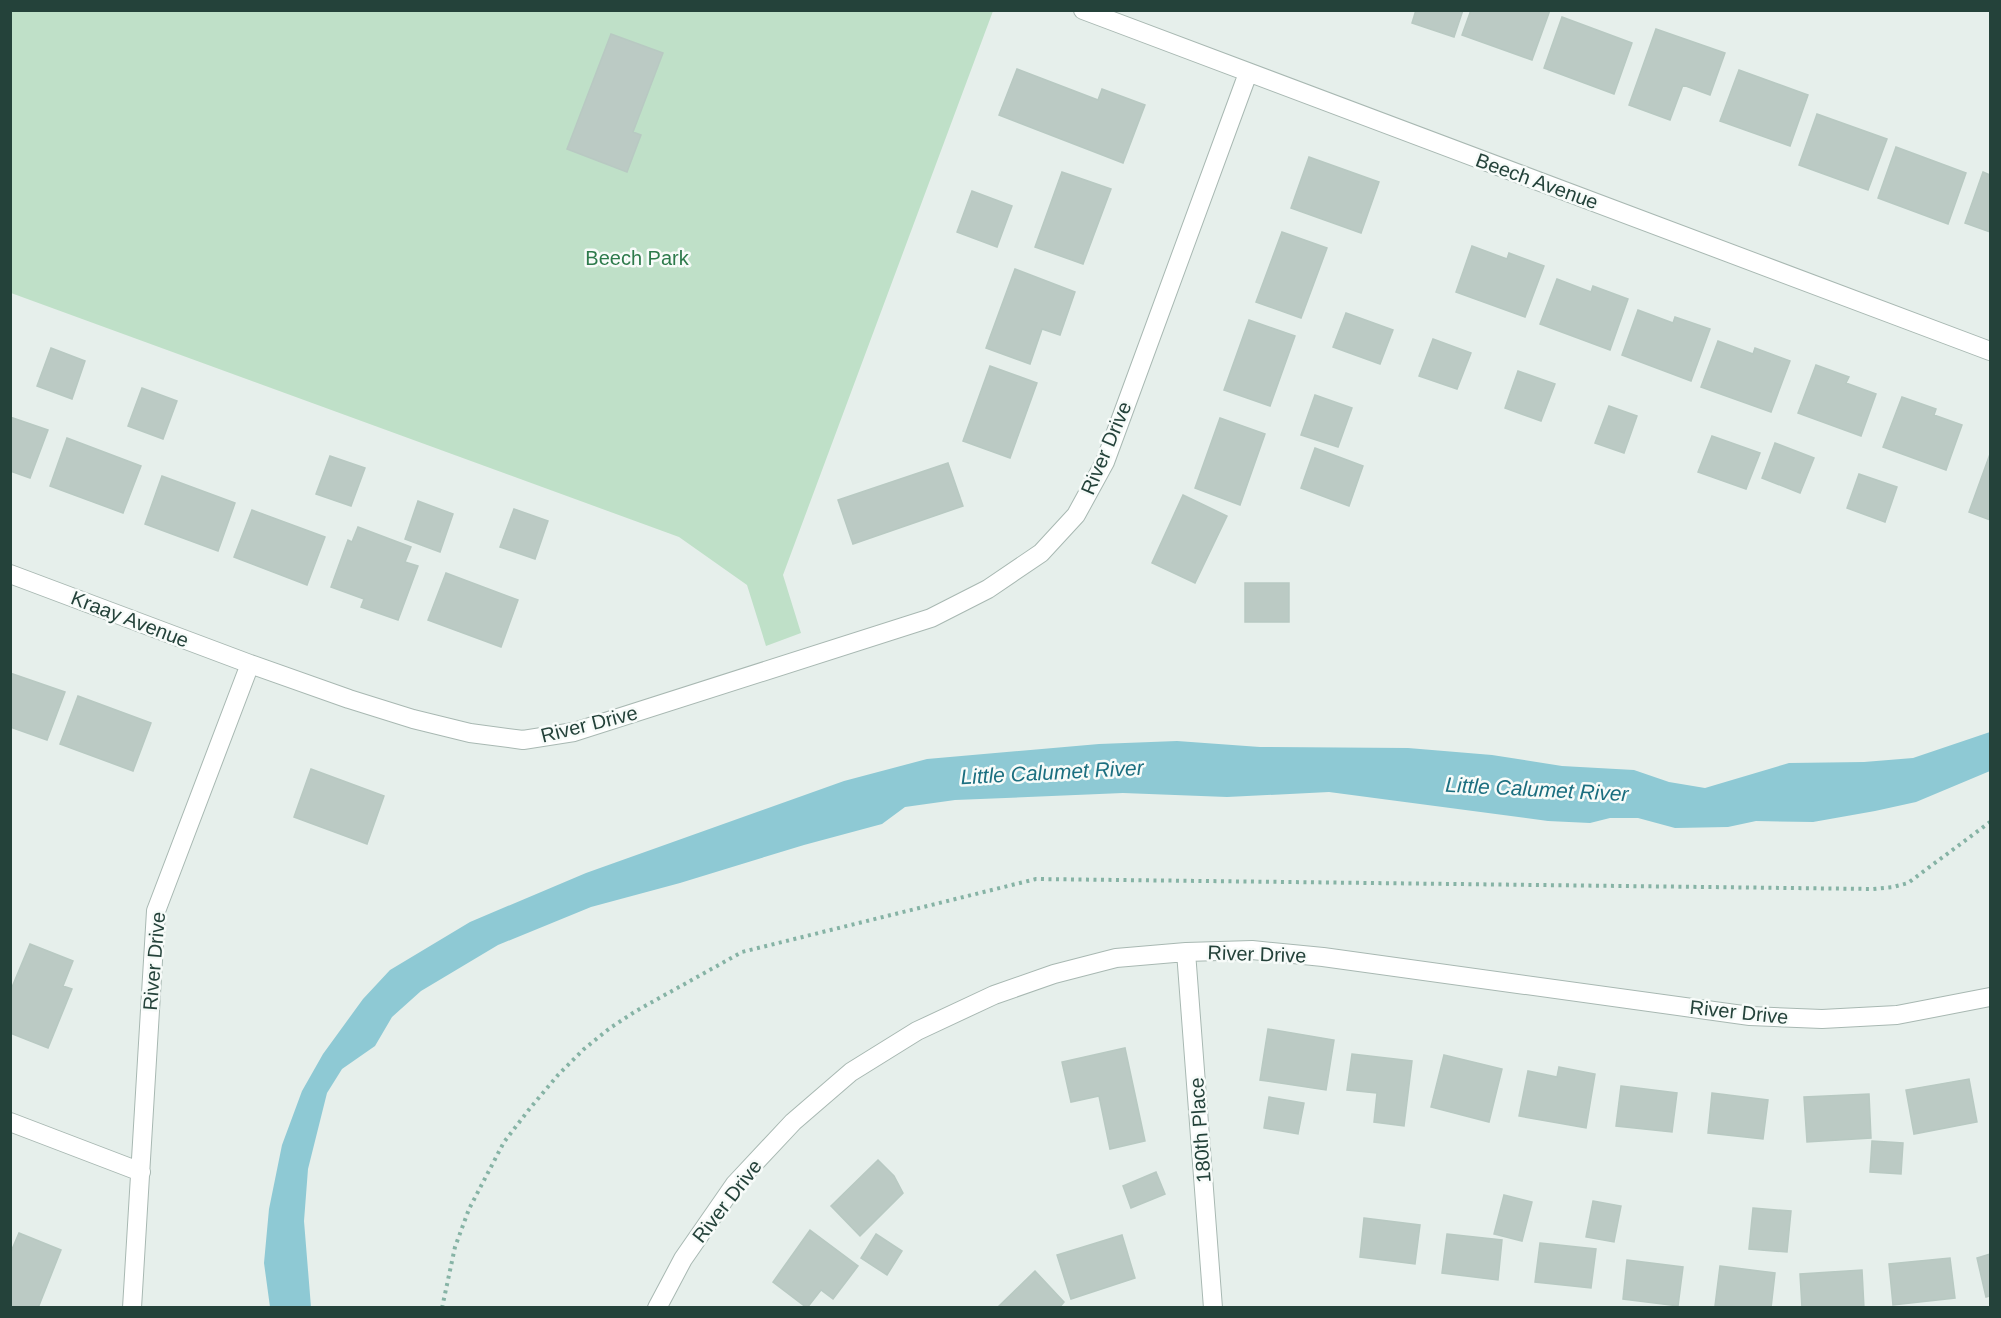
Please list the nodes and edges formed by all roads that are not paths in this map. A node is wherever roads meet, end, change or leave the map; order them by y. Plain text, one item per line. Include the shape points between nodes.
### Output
1 (1083, 10) edge
2 (1248, 73) junction
3 (1990, 351) edge
4 (10, 574) edge
5 (250, 664) junction
6 (1186, 952) junction
7 (1990, 997) edge
8 (10, 1122) edge
9 (141, 1172) junction
10 (132, 1308) edge
11 (657, 1308) edge
12 (1213, 1308) edge

1 - 2 street, Beech Avenue
2 - 3 street, Beech Avenue
2 - 5 street, River Drive via 1105,462 1076,515 1041,553 988,589 931,618 574,732 523,740 470,733 413,719
4 - 5 street, Kraay Avenue
5 - 9 street, River Drive via 156,911
6 - 7 street, River Drive via 1252,950 1323,957 1750,1016 1822,1019 1897,1015
6 - 11 street, River Drive via 1116,958 994,995 917,1031 851,1072 793,1122 735,1184 683,1259
6 - 12 street, 180th Place
8 - 9 street
9 - 10 street, River Drive

